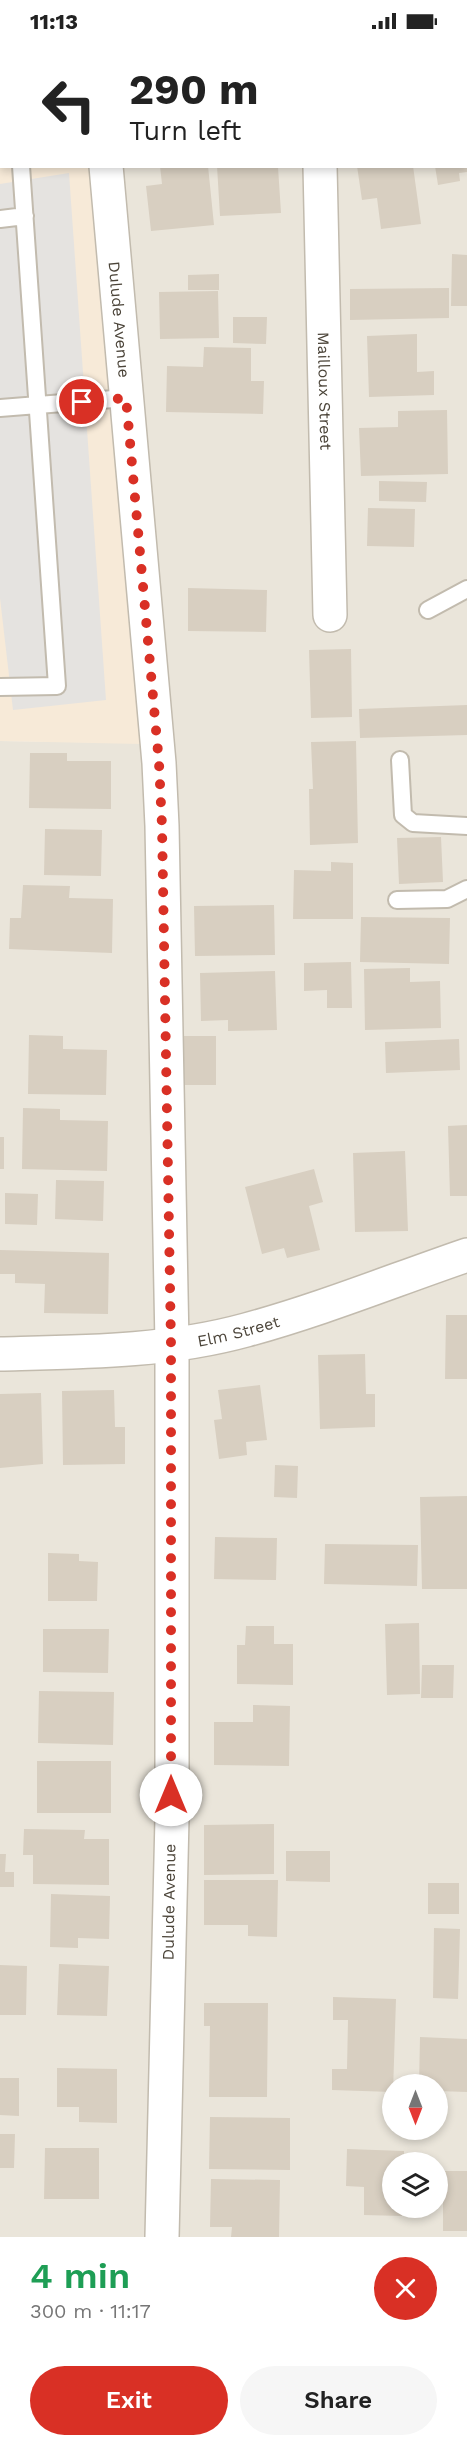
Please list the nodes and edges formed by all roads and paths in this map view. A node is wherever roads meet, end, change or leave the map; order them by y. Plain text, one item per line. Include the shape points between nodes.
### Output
1 (21, 168) edge
2 (106, 168) edge
3 (320, 168) edge
4 (25, 216) junction
5 (0, 219) edge
6 (126, 398) junction
7 (37, 406) junction
8 (0, 408) edge
9 (467, 589) edge
10 (428, 610) dead end
11 (330, 615) dead end
12 (0, 687) edge
13 (400, 760) dead end
14 (467, 826) edge
15 (467, 889) edge
16 (397, 900) dead end
17 (467, 1255) edge
18 (171, 1344) junction
19 (0, 1354) edge
20 (162, 2237) edge

1 - 4 lane
2 - 6 street, Dulude Avenue
3 - 11 street, Mailloux Street
4 - 5 lane
4 - 7 lane
6 - 7 lane
6 - 18 street, Dulude Avenue via 162,816
7 - 8 lane
7 - 12 lane via 57,686
9 - 10 lane
13 - 14 lane via 403,814 413,823
15 - 16 lane via 447,899
17 - 18 street, Elm Street via 245,1331
18 - 19 street, Elm Street via 108,1352
18 - 20 street, Dulude Avenue via 171,1818

